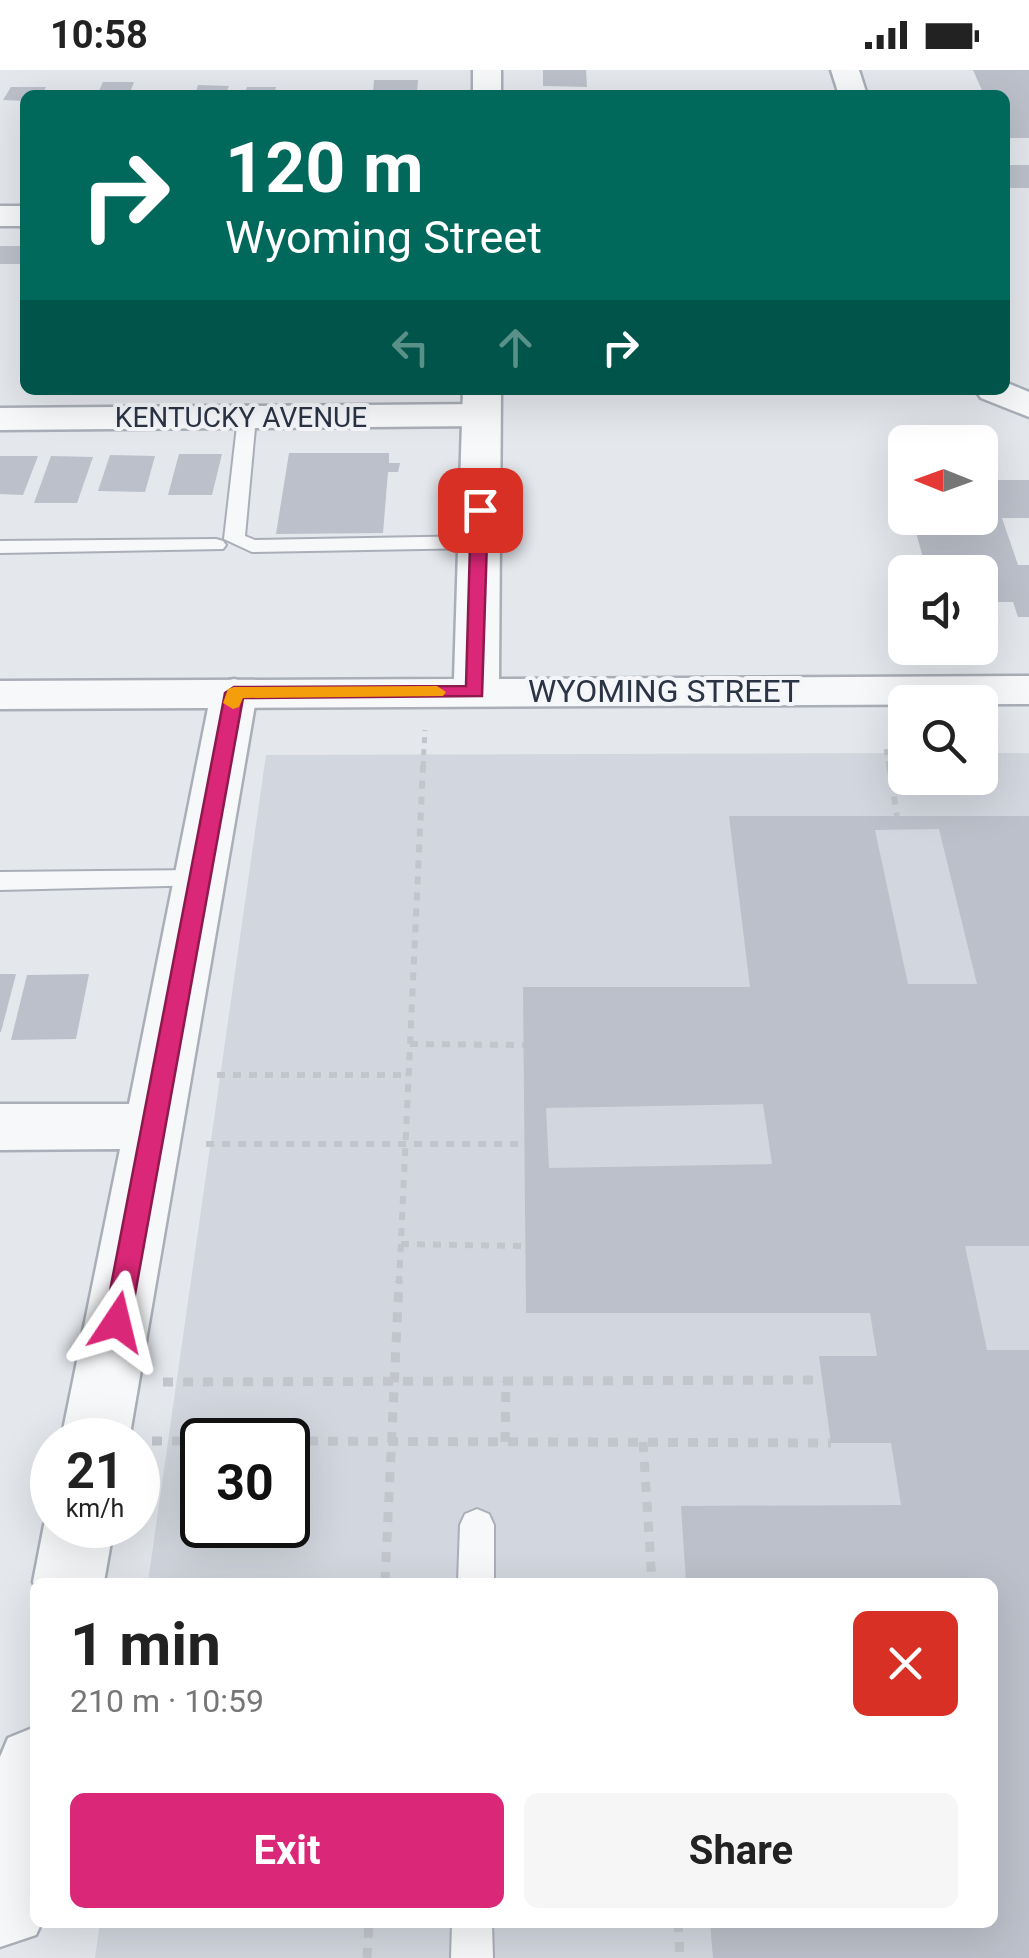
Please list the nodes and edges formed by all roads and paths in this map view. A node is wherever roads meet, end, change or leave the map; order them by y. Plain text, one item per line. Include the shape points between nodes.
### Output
1 (1005, 395) edge
2 (482, 402) edge
3 (1029, 406) edge
4 (248, 417) junction
5 (0, 418) edge
6 (479, 542) junction
7 (216, 545) dead end
8 (0, 547) edge
9 (882, 690) junction
10 (1029, 690) edge
11 (476, 692) junction
12 (234, 693) junction
13 (0, 695) edge
14 (426, 725) dead end
15 (897, 816) dead end
16 (200, 879) junction
17 (0, 881) edge
18 (410, 1044) junction
19 (524, 1045) dead end
20 (206, 1075) dead end
21 (409, 1075) junction
22 (0, 1127) edge
23 (174, 1135) junction
24 (406, 1144) junction
25 (524, 1144) dead end
26 (401, 1244) junction
27 (525, 1246) dead end
28 (822, 1380) dead end
29 (394, 1381) junction
30 (506, 1381) junction
31 (156, 1382) dead end
32 (125, 1418) edge
33 (310, 1441) edge
34 (391, 1441) junction
35 (505, 1442) junction
36 (643, 1442) junction
37 (831, 1443) dead end
38 (477, 1525) dead end
39 (76, 1548) edge
40 (70, 1578) edge
41 (385, 1578) edge
42 (476, 1578) edge
43 (652, 1578) edge
44 (30, 1788) edge
45 (4, 1907) edge
46 (369, 1928) edge
47 (472, 1928) edge
48 (678, 1928) edge
49 (367, 1958) edge
50 (472, 1958) edge
51 (680, 1958) edge

1 - 3 street
2 - 4 street, KENTUCKY AVENUE
2 - 6 street
4 - 5 street, KENTUCKY AVENUE
4 - 6 lane via 234,539 252,546
6 - 11 street
7 - 8 lane
9 - 10 street, WYOMING STREET
9 - 11 street, WYOMING STREET
9 - 15 path via 894,742 886,748
11 - 12 street, WYOMING STREET
12 - 13 street, WYOMING STREET
12 - 16 street
14 - 18 path
16 - 17 lane
16 - 23 street
18 - 19 path
18 - 21 path
20 - 21 path
21 - 24 path
22 - 23 street
23 - 24 path
23 - 32 street
24 - 25 path
24 - 26 path
26 - 27 path
26 - 29 path
28 - 30 path
29 - 30 path
29 - 31 path
29 - 34 path
30 - 35 path
33 - 34 path
34 - 35 path
34 - 41 path
35 - 36 path
36 - 37 path
36 - 43 path
38 - 42 lane
39 - 40 street
44 - 45 street
46 - 49 path
47 - 50 lane
48 - 51 path

